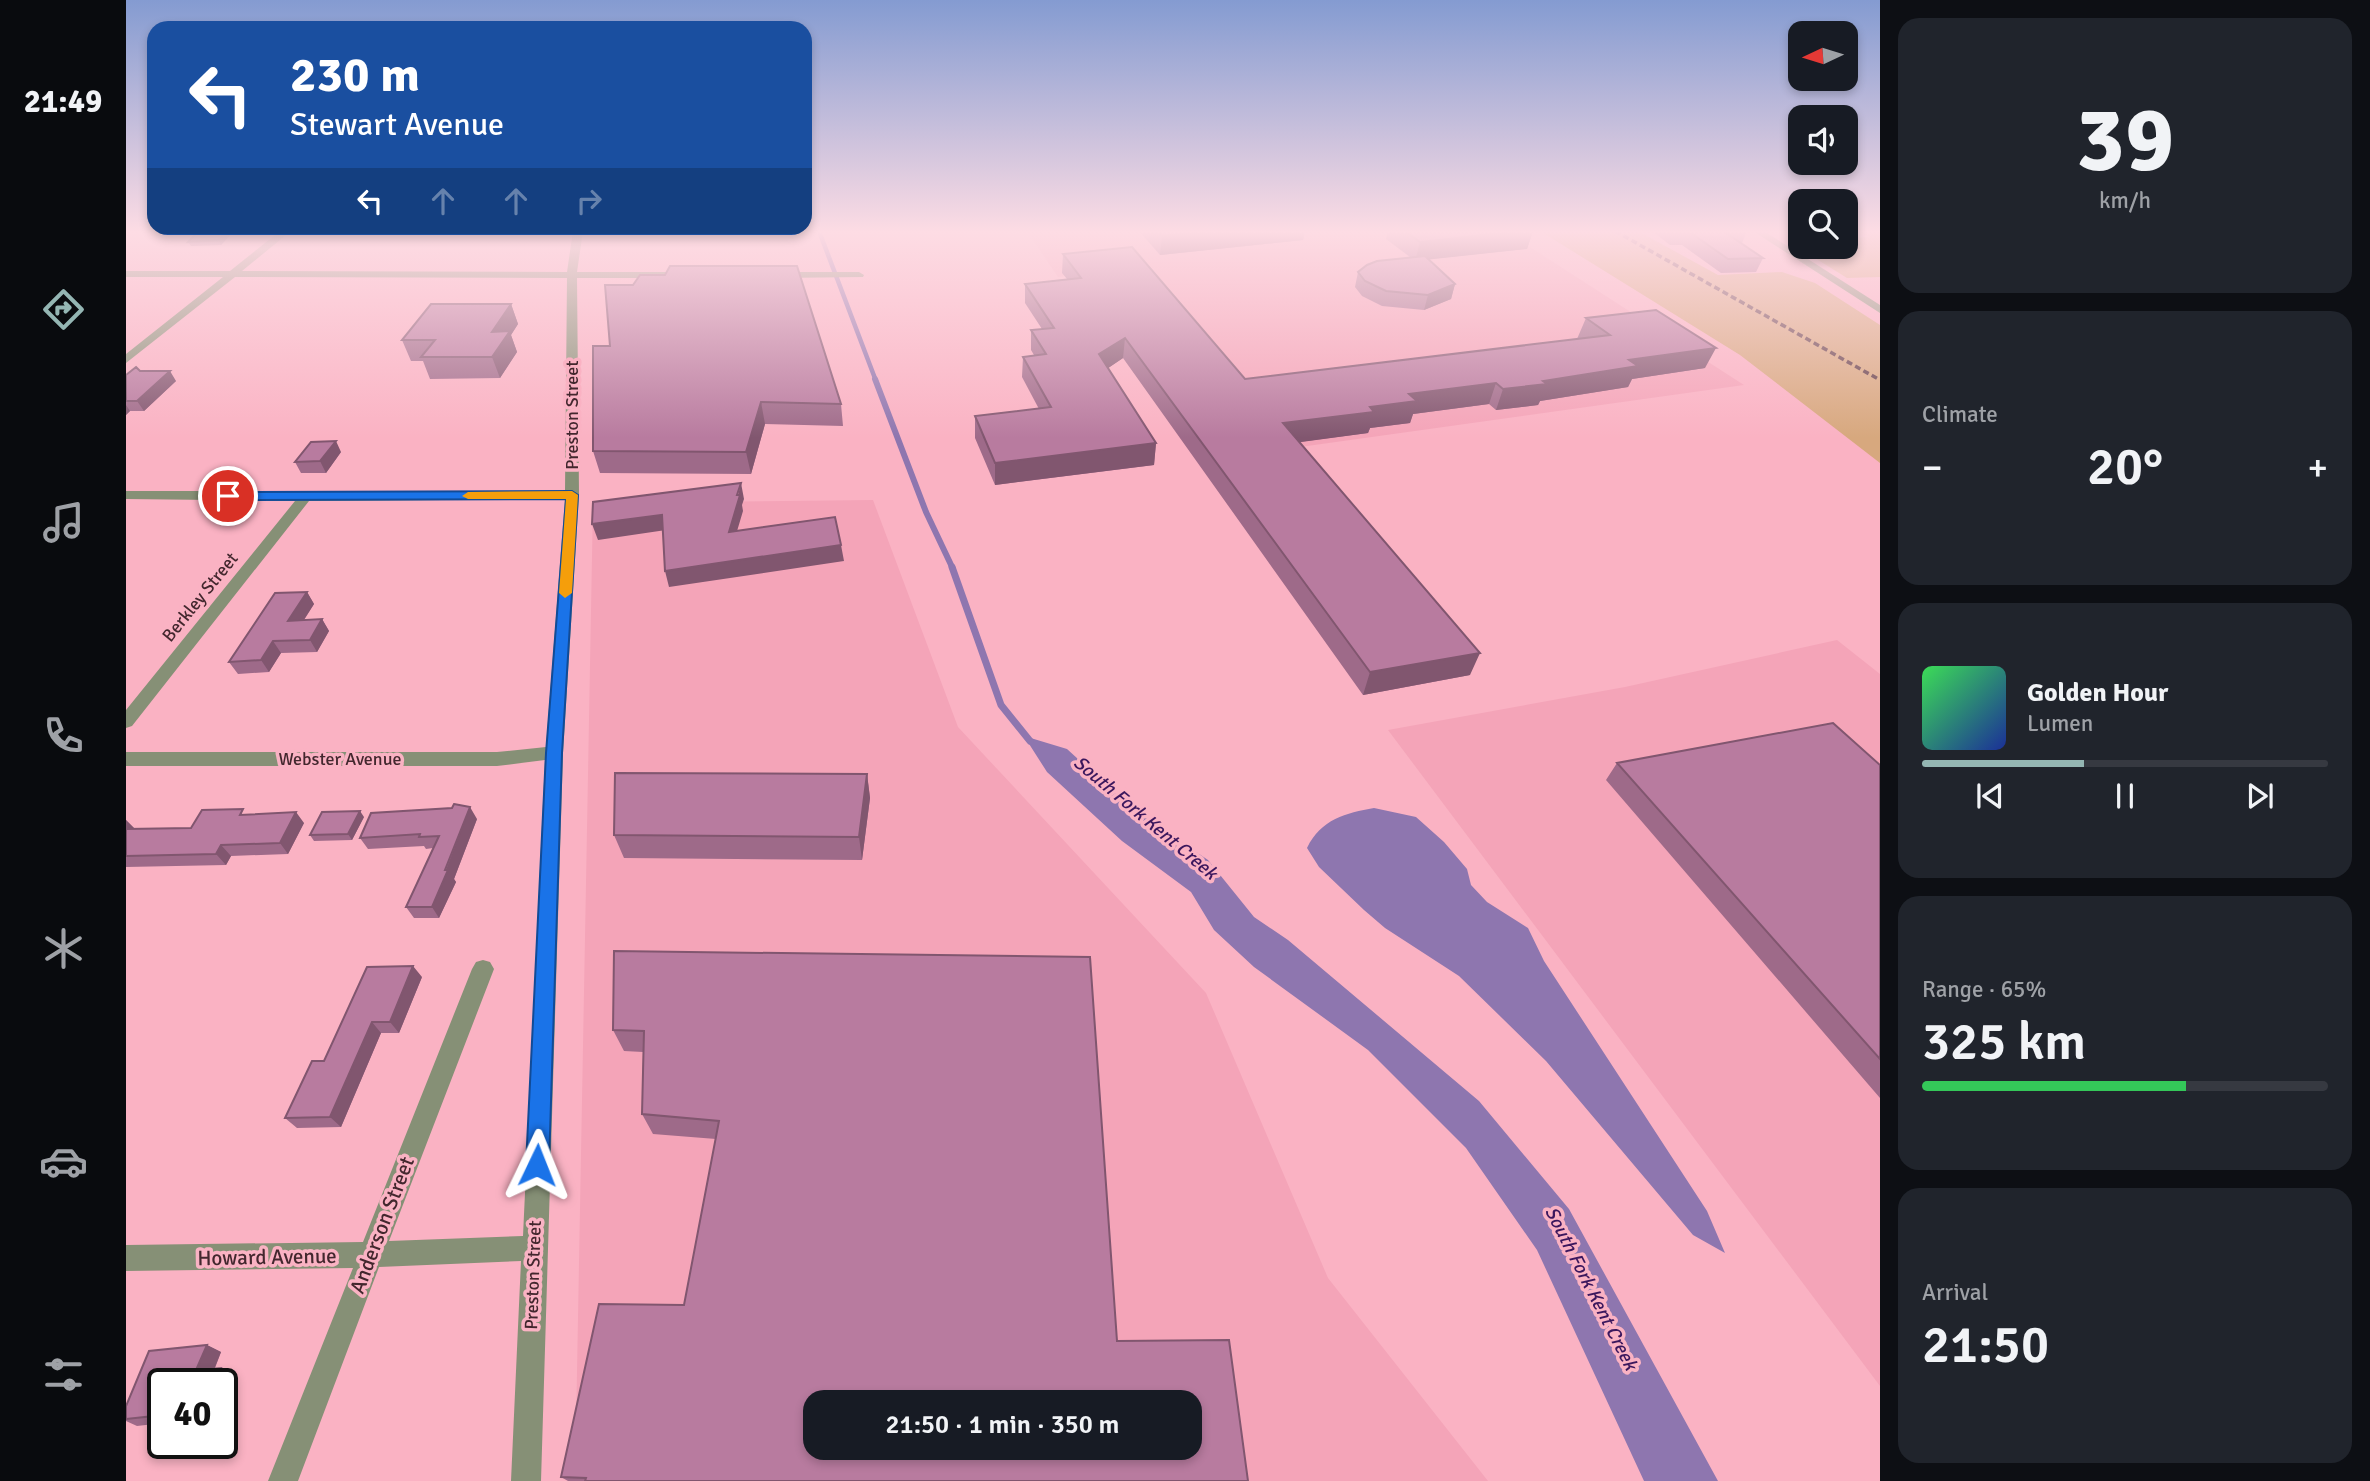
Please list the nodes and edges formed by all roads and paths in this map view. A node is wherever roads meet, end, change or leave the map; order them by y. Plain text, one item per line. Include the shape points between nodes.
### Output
1 (201, 300) edge
2 (572, 300) edge
3 (1865, 300) edge
4 (1880, 310) edge
5 (126, 360) edge
6 (126, 495) edge
7 (572, 495) junction
8 (305, 497) junction
9 (126, 722) edge
10 (554, 753) junction
11 (126, 759) edge
12 (483, 969) dead end
13 (534, 1248) junction
14 (369, 1255) junction
15 (126, 1258) edge
16 (283, 1481) edge
17 (526, 1481) edge

1 - 5 street
2 - 7 street, Preston Street
3 - 4 street
6 - 8 street
7 - 8 street
7 - 10 street, Preston Street
8 - 9 street, Berkley Street
10 - 11 street, Webster Avenue via 497,759
10 - 13 street, Preston Street
12 - 14 street, Anderson Street
13 - 14 street, Howard Avenue
13 - 17 street, Preston Street
14 - 15 street, Howard Avenue
14 - 16 street, Anderson Street

